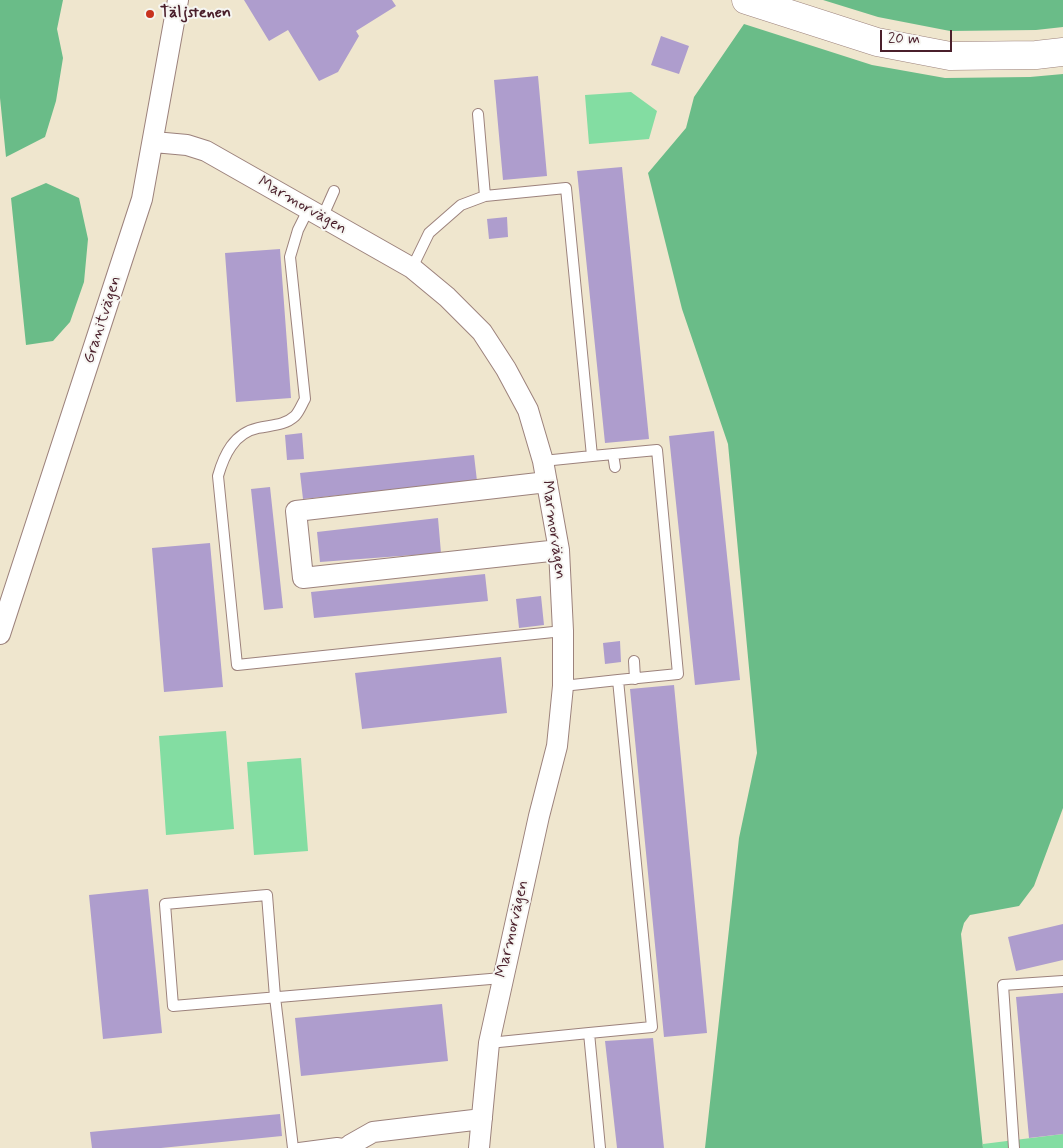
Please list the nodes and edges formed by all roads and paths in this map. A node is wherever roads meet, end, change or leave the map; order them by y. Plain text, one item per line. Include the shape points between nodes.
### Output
1 (178, 0) edge
2 (746, 0) edge
3 (1063, 52) edge
4 (478, 114) dead end
5 (154, 142) junction
6 (334, 191) dead end
7 (485, 196) junction
8 (315, 214) junction
9 (412, 268) junction
10 (613, 454) junction
11 (592, 456) junction
12 (543, 461) junction
13 (615, 467) dead end
14 (547, 482) junction
15 (559, 550) junction
16 (563, 631) junction
17 (0, 634) edge
18 (634, 661) dead end
19 (636, 679) junction
20 (618, 680) junction
21 (563, 686) junction
22 (502, 978) junction
23 (1063, 981) edge
24 (275, 997) junction
25 (589, 1033) junction
26 (489, 1043) junction
27 (482, 1119) junction
28 (349, 1147) edge
29 (293, 1148) edge
30 (299, 1148) edge
31 (479, 1148) edge
32 (600, 1148) edge
33 (1014, 1148) edge

1 - 5 street, Granitvägen
2 - 3 street via 877,42 950,56
4 - 7 lane
5 - 8 street, Marmorvägen via 206,151
5 - 17 street, Granitvägen via 142,199
6 - 8 lane
7 - 9 lane via 461,204 429,232
7 - 11 lane via 566,188
8 - 9 street, Marmorvägen
8 - 16 lane via 298,230 290,257 304,399 295,416 280,425 256,428 242,434 230,446 218,476 237,665
9 - 12 street, Marmorvägen via 482,332 528,410
10 - 11 lane
10 - 13 lane
10 - 19 lane via 657,450 678,674
11 - 12 lane
12 - 14 street, Marmorvägen
14 - 15 street, Marmorvägen
14 - 15 street via 296,511 303,578
15 - 16 street, Marmorvägen
16 - 21 street, Marmorvägen
18 - 19 lane
19 - 20 lane
20 - 21 lane
20 - 25 lane via 652,1027
21 - 22 street, Marmorvägen via 557,746
22 - 24 lane
22 - 26 street, Marmorvägen
23 - 33 lane via 1003,986
24 - 24 lane via 267,895 165,904 173,1006
24 - 29 lane
25 - 26 lane via 541,1042
25 - 32 lane
26 - 27 street, Marmorvägen
27 - 28 street via 373,1132
27 - 31 street, Marmorvägen
28 - 30 lane via 338,1143

